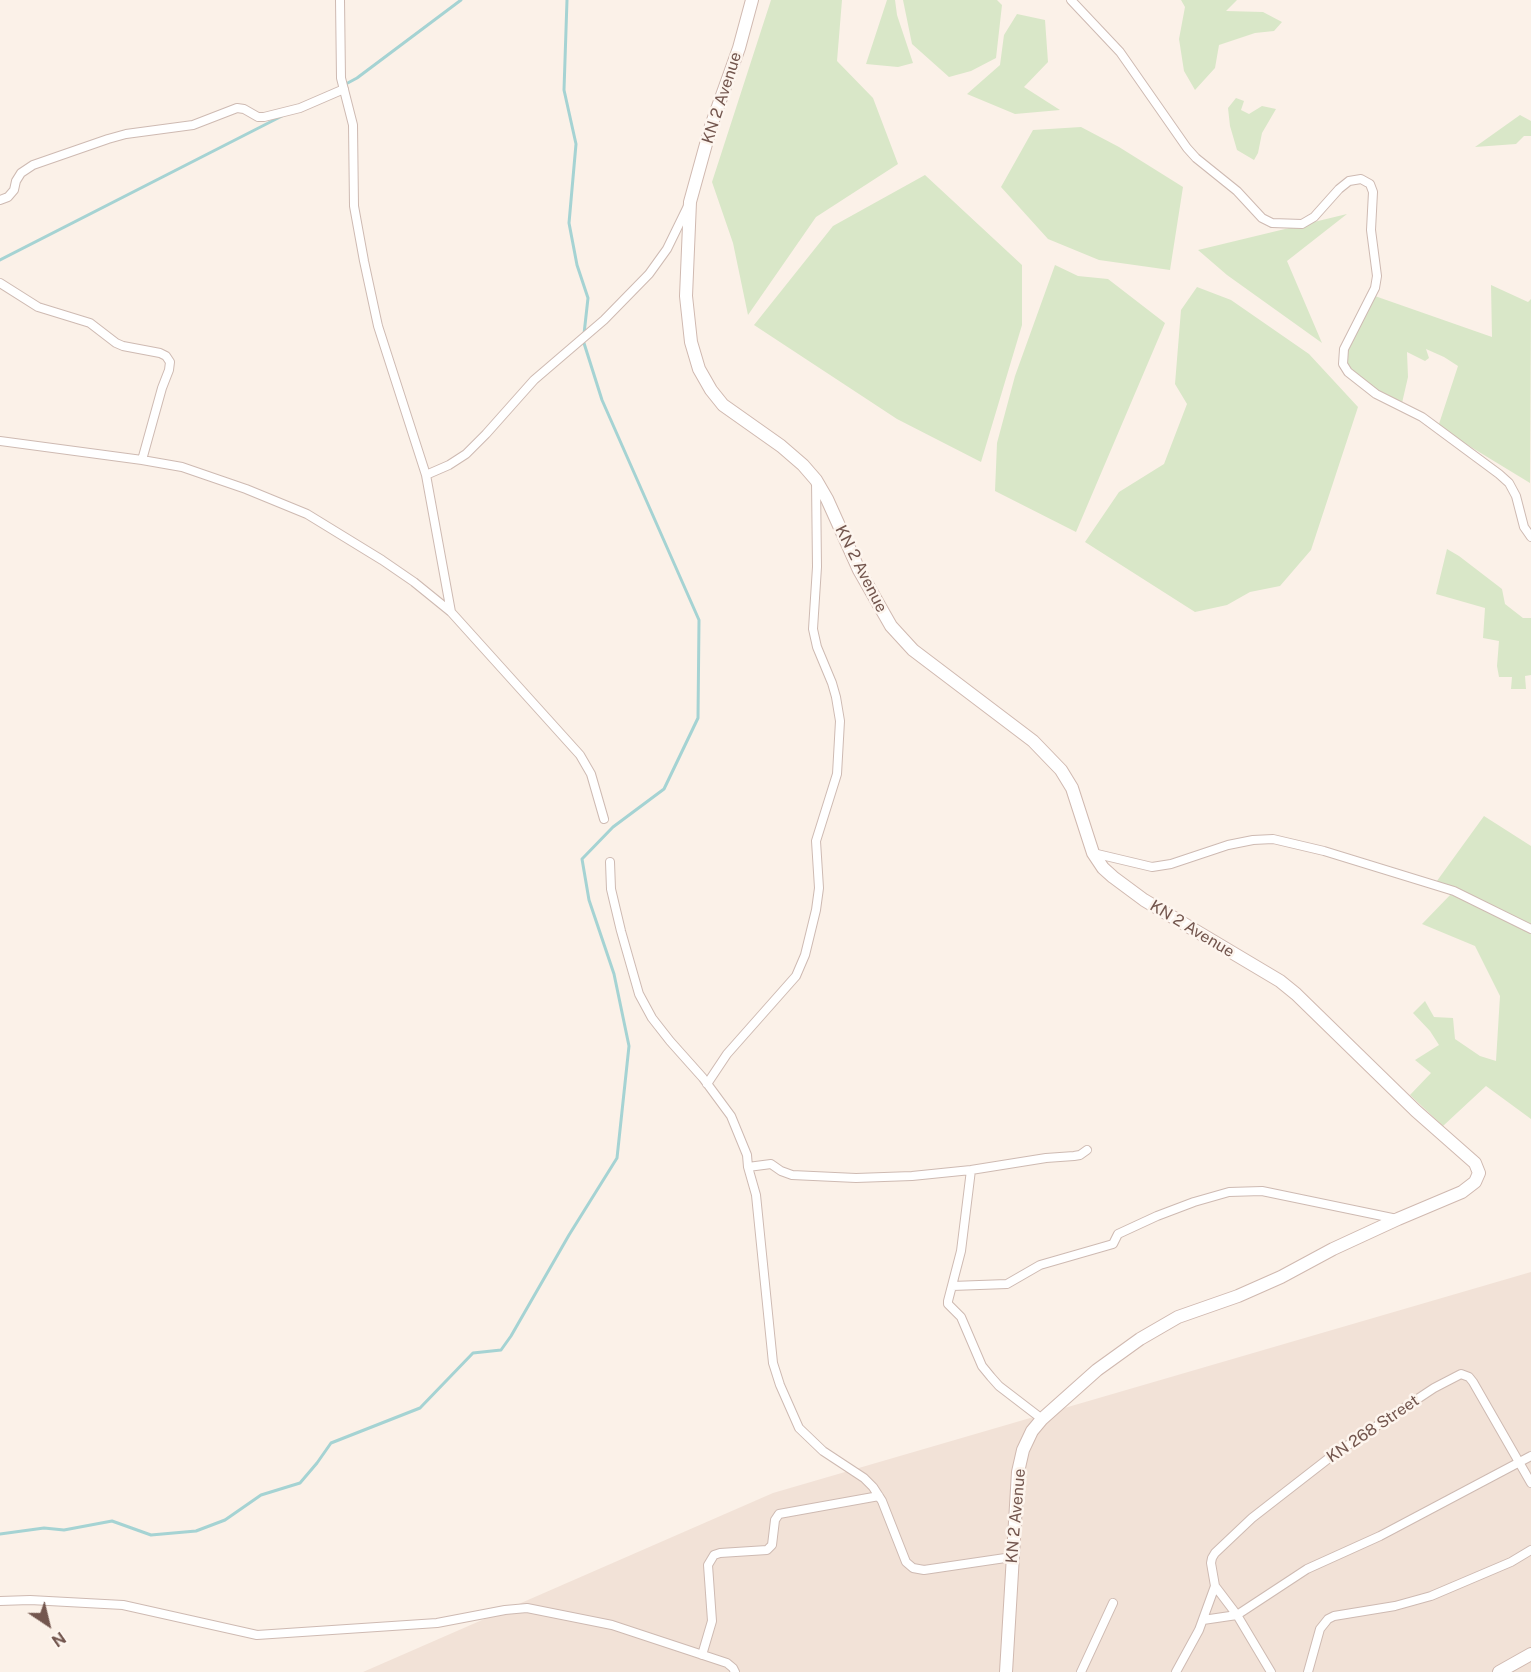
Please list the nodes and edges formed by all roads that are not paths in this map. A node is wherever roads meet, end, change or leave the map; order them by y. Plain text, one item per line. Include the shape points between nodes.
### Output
1 (340, 0) edge
2 (752, 0) edge
3 (1071, 0) edge
4 (344, 89) junction
5 (0, 200) edge
6 (690, 202) junction
7 (0, 283) edge
8 (0, 441) edge
9 (142, 460) junction
10 (426, 475) junction
11 (816, 480) junction
12 (1531, 537) edge
13 (451, 612) junction
14 (604, 819) dead end
15 (1093, 853) junction
16 (610, 862) dead end
17 (1531, 929) edge
18 (707, 1084) junction
19 (1087, 1150) dead end
20 (748, 1167) junction
21 (971, 1170) junction
22 (1398, 1219) junction
23 (952, 1286) junction
24 (1042, 1419) junction
25 (1531, 1456) edge
26 (1518, 1462) junction
27 (1531, 1483) edge
28 (879, 1496) junction
29 (1531, 1550) edge
30 (1012, 1557) junction
31 (1215, 1586) junction
32 (0, 1601) edge
33 (1113, 1604) dead end
34 (1237, 1615) junction
35 (1203, 1620) junction
36 (1531, 1654) edge
37 (702, 1655) junction
38 (735, 1672) edge
39 (1006, 1672) edge
40 (1081, 1672) edge
41 (1176, 1672) edge
42 (1271, 1672) edge
43 (1308, 1672) edge
44 (1499, 1672) edge

1 - 4 street
2 - 6 main road, KN 2 Avenue
3 - 12 street via 1120,52 1187,148 1262,218 1272,223 1302,224 1349,181 1361,179 1370,184 1377,276 1375,288 1344,349 1343,364 1376,394 1422,417 1509,483
4 - 5 street via 300,108 264,117 237,108 193,125 108,139 33,165 21,173 8,197
4 - 10 street via 353,125 354,206 364,261 378,326
6 - 10 street via 667,249 649,274 604,320 534,380 466,454
6 - 11 main road, KN 2 Avenue via 686,296 691,342 699,369 723,405 781,446
7 - 9 street via 38,308 90,323 116,343 166,356 169,370
8 - 9 street
9 - 13 street via 193,471 307,514 382,560
10 - 13 street
11 - 15 main road, KN 2 Avenue via 891,626 913,650 1033,741 1061,770 1072,788
11 - 18 street via 813,629 840,721 837,774 816,841 816,910 796,976 727,1054
13 - 14 street via 580,756 591,774
15 - 17 street via 1152,867 1228,845 1273,839 1454,891
15 - 22 main road, KN 2 Avenue via 1103,868 1144,900 1280,981 1475,1163 1479,1173 1475,1182 1462,1192
16 - 18 street via 611,889 639,994 652,1018
18 - 20 street via 731,1116
19 - 21 street via 1080,1155
20 - 21 street via 771,1164 792,1175 856,1178
20 - 28 street via 756,1195 773,1363 780,1385 799,1428 823,1451 864,1478
21 - 23 street via 961,1251
22 - 23 street via 1262,1191 1229,1192 1158,1216 1119,1234 1113,1244 1040,1265 1007,1284
22 - 24 main road, KN 2 Avenue via 1281,1277 1178,1317 1097,1370
23 - 24 street via 948,1304 961,1317 982,1366 999,1386
24 - 30 main road, KN 2 Avenue via 1023,1450 1018,1472
25 - 26 street
26 - 27 street, KN 268 Street
26 - 31 street, KN 268 Street via 1473,1382 1461,1374 1333,1455 1252,1518 1215,1552 1211,1563
26 - 34 street via 1380,1536 1307,1569
28 - 30 street via 902,1554 913,1568 924,1570
28 - 37 street via 779,1514 772,1545 767,1550 714,1555 708,1564 712,1621
29 - 43 street via 1431,1596 1328,1619 1320,1629
30 - 39 main road, KN 2 Avenue
31 - 34 street
31 - 35 street
32 - 37 street via 123,1605 257,1635 437,1623 527,1608 612,1625
33 - 40 street
34 - 35 street
34 - 42 street
35 - 41 street
36 - 44 main road
37 - 38 street via 727,1663

